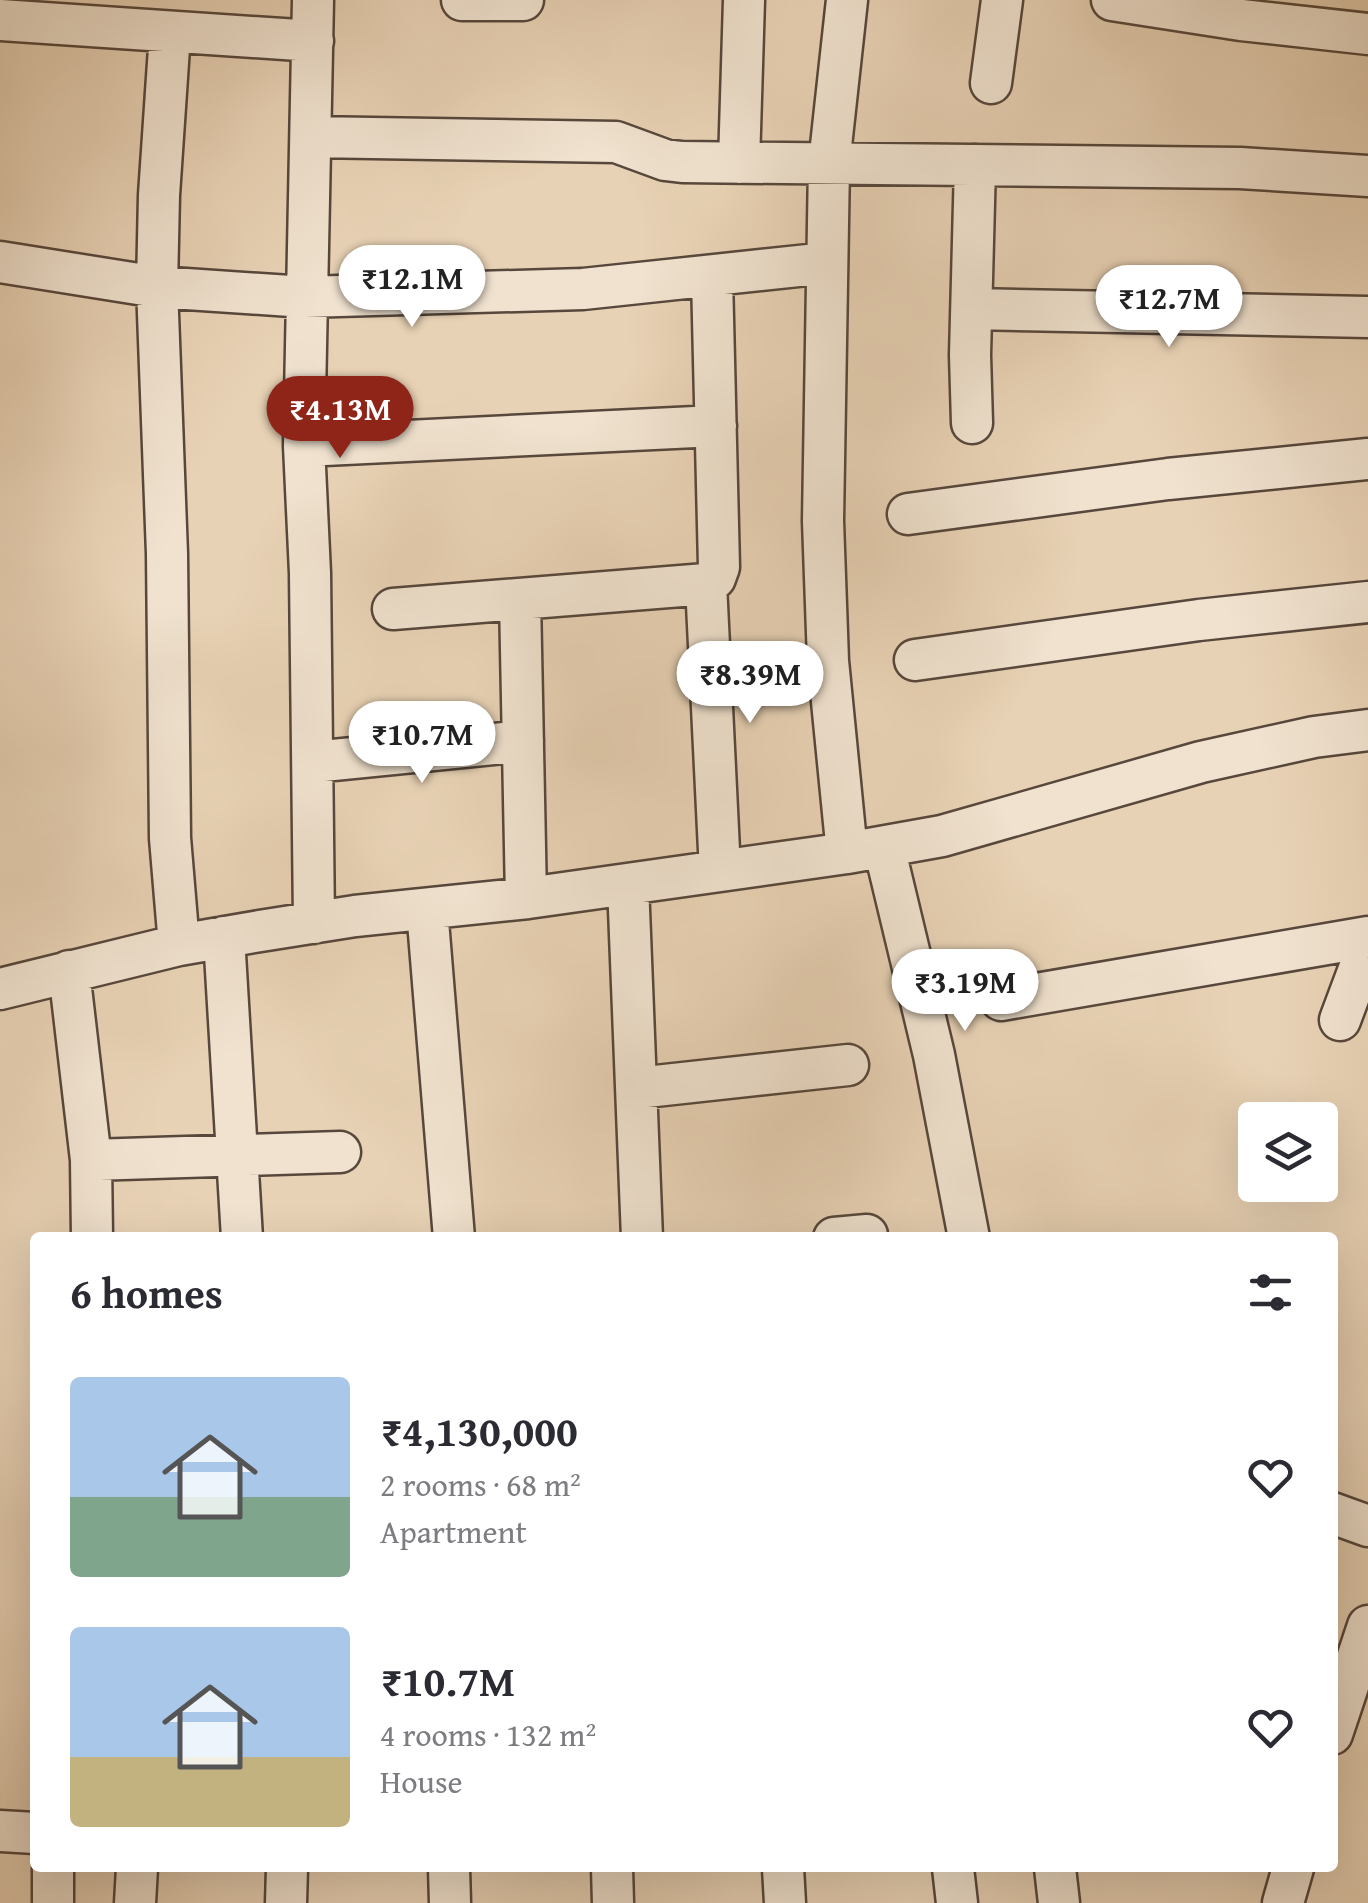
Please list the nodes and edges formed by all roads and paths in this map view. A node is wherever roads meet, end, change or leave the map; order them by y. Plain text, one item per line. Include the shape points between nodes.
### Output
1 (313, 0) edge
2 (462, 0) edge
3 (523, 0) edge
4 (744, 0) edge
5 (846, 0) edge
6 (1002, 0) edge
7 (1112, 0) edge
8 (0, 20) edge
9 (157, 22) edge
10 (1368, 34) edge
11 (313, 41) junction
12 (991, 82) dead end
13 (312, 138) junction
14 (739, 163) junction
15 (829, 164) junction
16 (975, 165) junction
17 (1368, 176) edge
18 (0, 262) edge
19 (827, 263) junction
20 (712, 277) junction
21 (156, 286) junction
22 (306, 297) junction
23 (972, 309) junction
24 (1368, 316) edge
25 (972, 423) dead end
26 (716, 426) junction
27 (304, 446) junction
28 (1368, 459) edge
29 (908, 514) dead end
30 (706, 584) junction
31 (520, 599) junction
32 (1368, 602) edge
33 (393, 609) dead end
34 (914, 660) dead end
35 (1368, 730) edge
36 (522, 740) junction
37 (314, 762) junction
38 (865, 850) junction
39 (720, 872) junction
40 (628, 884) junction
41 (526, 898) junction
42 (428, 909) junction
43 (314, 923) junction
44 (1368, 937) edge
45 (224, 938) junction
46 (179, 945) junction
47 (1368, 945) edge
48 (69, 971) junction
49 (0, 989) edge
50 (1000, 1000) dead end
51 (1340, 1020) dead end
52 (848, 1065) dead end
53 (637, 1088) junction
54 (340, 1152) dead end
55 (240, 1156) junction
56 (92, 1160) junction
57 (92, 1232) edge
58 (242, 1232) edge
59 (454, 1232) edge
60 (642, 1232) edge
61 (968, 1232) edge
62 (1338, 1514) edge
63 (1368, 1526) edge
64 (1368, 1626) edge
65 (1338, 1716) edge
66 (0, 1832) edge
67 (30, 1833) edge
68 (52, 1872) edge
69 (136, 1872) edge
70 (287, 1872) edge
71 (449, 1872) edge
72 (612, 1872) edge
73 (784, 1872) edge
74 (954, 1872) edge
75 (1056, 1872) edge
76 (1291, 1872) edge
77 (53, 1903) edge
78 (135, 1903) edge
79 (286, 1903) edge
80 (450, 1903) edge
81 (613, 1903) edge
82 (786, 1903) edge
83 (957, 1903) edge
84 (1059, 1903) edge
85 (1283, 1903) edge

1 - 11 street
2 - 3 street
4 - 14 street
5 - 15 street
6 - 12 street
7 - 10 street
8 - 9 street
9 - 11 street
9 - 21 street
11 - 13 street
13 - 14 street via 616,142 664,160
13 - 22 street
14 - 15 street
15 - 16 street
15 - 19 street
16 - 17 street
16 - 23 street
18 - 21 street
19 - 20 street
19 - 38 street via 828,661
20 - 22 street via 583,289
20 - 26 street
21 - 22 street
21 - 46 street via 170,838
22 - 27 street
23 - 24 street
23 - 25 street
26 - 27 street
26 - 30 street via 719,567
27 - 37 street
28 - 29 street
30 - 31 street
30 - 39 street
31 - 33 street
31 - 36 street
32 - 34 street
35 - 38 street via 1201,762 960,832
36 - 37 street
36 - 41 street
37 - 43 street
38 - 39 street
38 - 61 street via 934,1055
39 - 40 street
40 - 41 street
40 - 53 street
41 - 42 street
42 - 43 street
42 - 59 street
43 - 45 street
44 - 50 street
45 - 46 street
45 - 55 street
46 - 48 street
47 - 51 street
48 - 49 street
48 - 56 street
52 - 53 street
53 - 60 street
54 - 55 street
55 - 56 street
55 - 58 street
56 - 57 street
62 - 63 street
64 - 65 street
66 - 67 street
68 - 77 street
69 - 78 street
70 - 79 street
71 - 80 street
72 - 81 street
73 - 82 street
74 - 83 street
75 - 84 street
76 - 85 street

